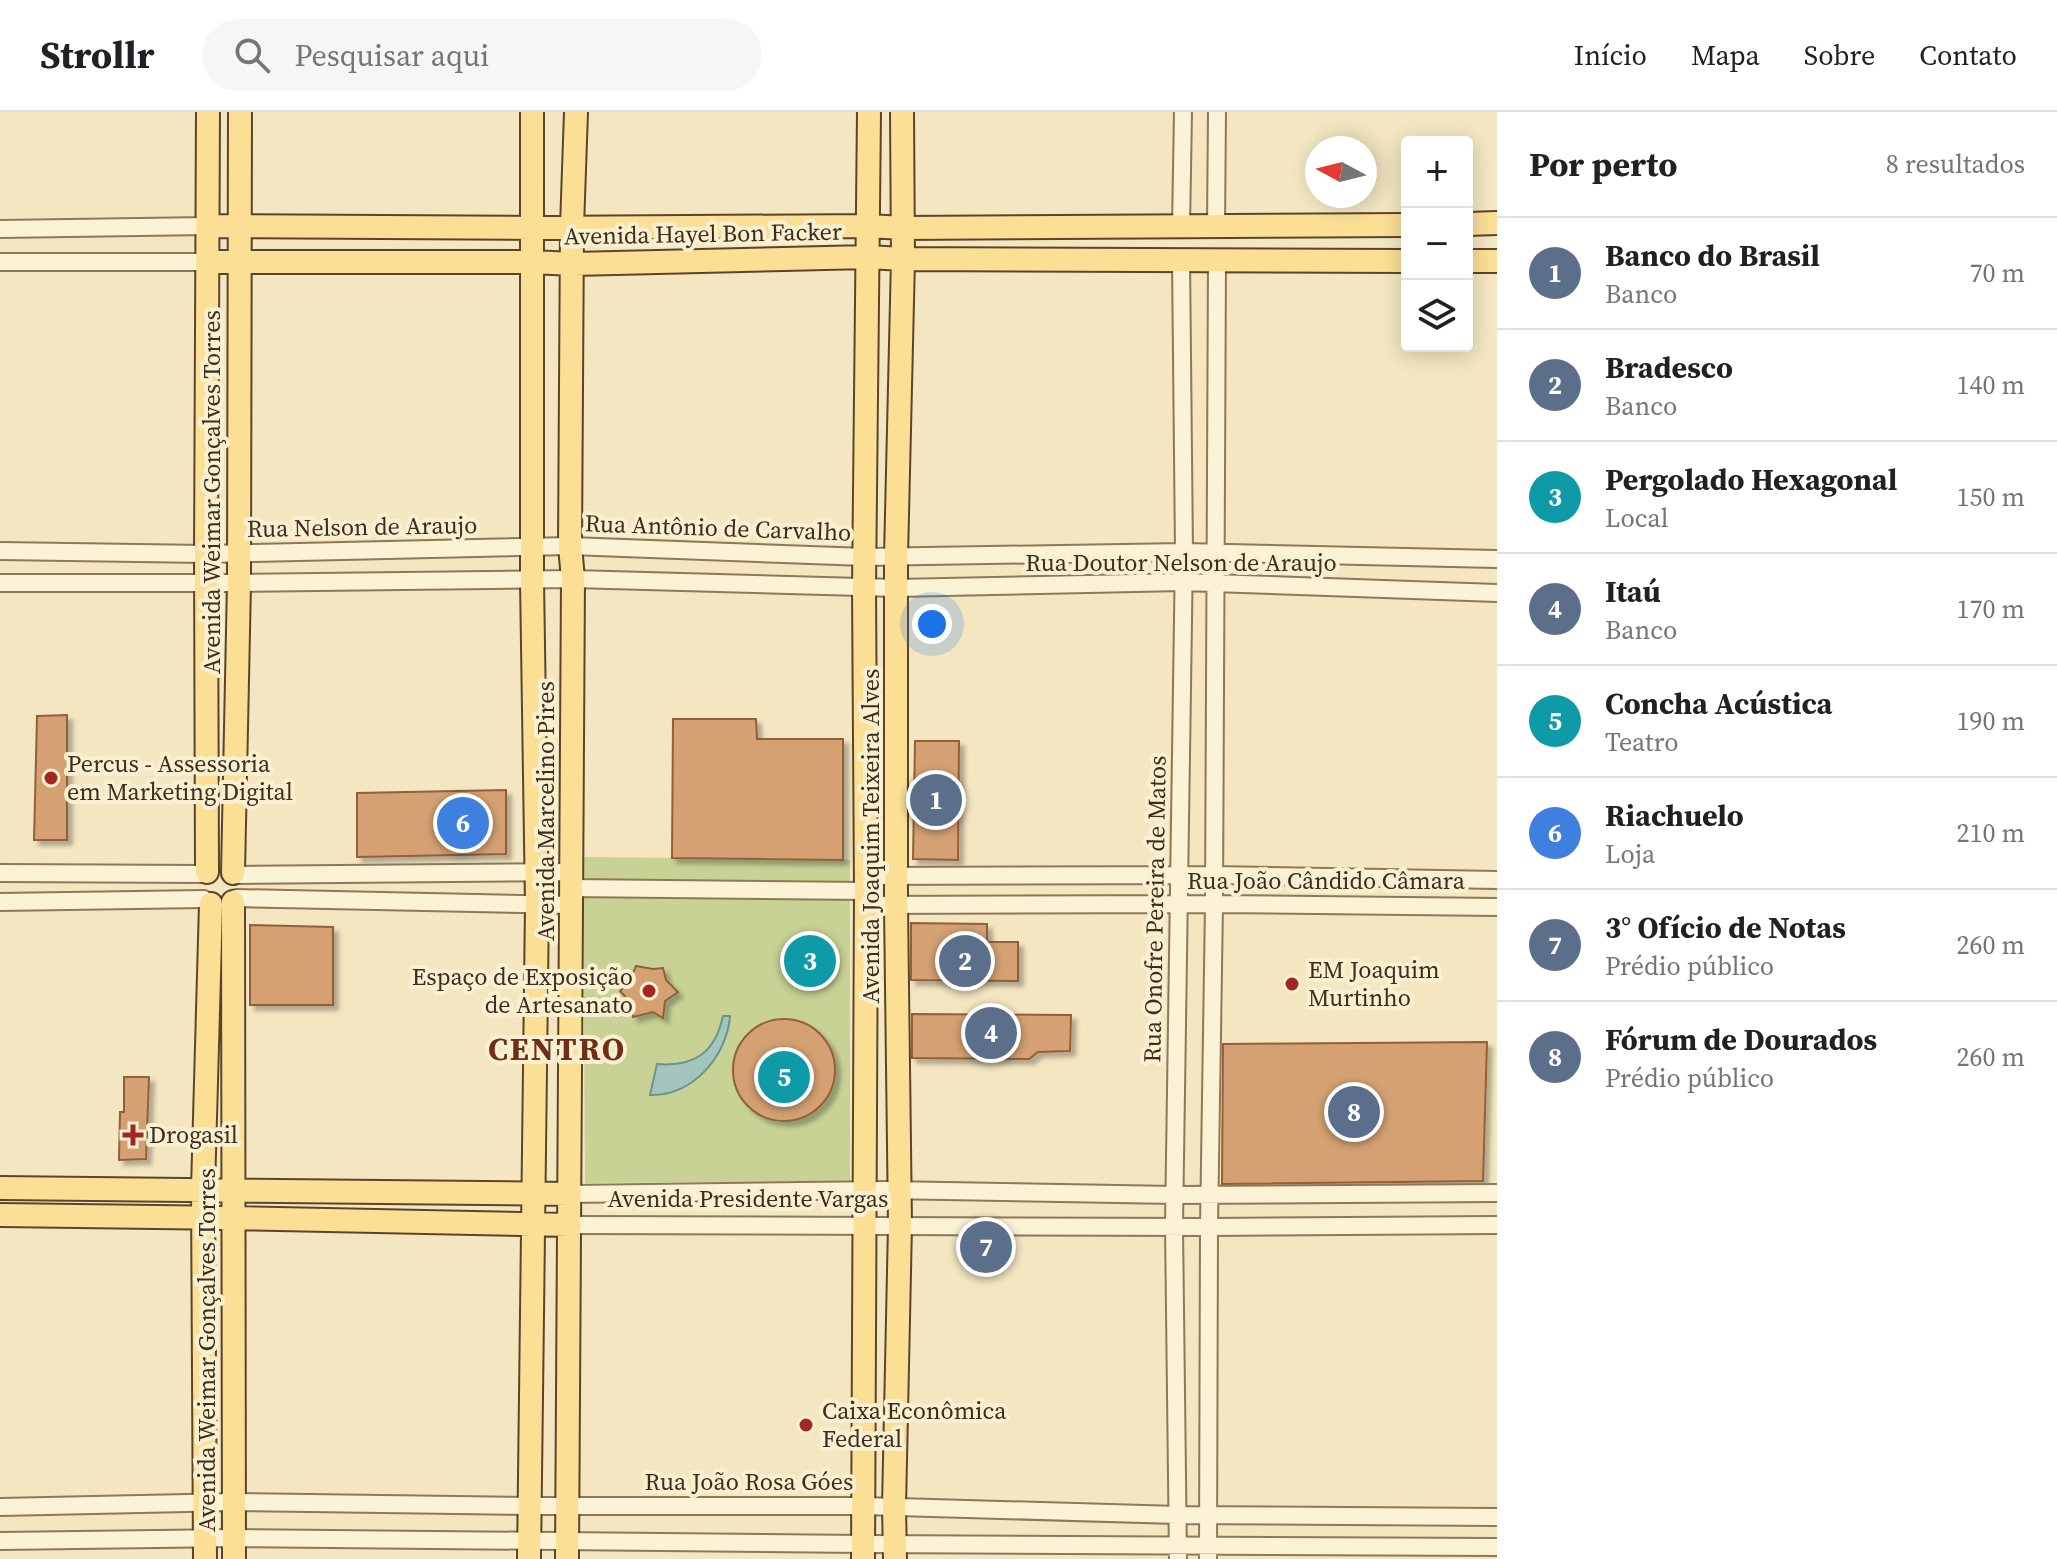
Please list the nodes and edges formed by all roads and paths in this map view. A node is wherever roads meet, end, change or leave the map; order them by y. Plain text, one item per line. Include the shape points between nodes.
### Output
1 (208, 112) edge
2 (240, 112) edge
3 (532, 112) edge
4 (576, 112) edge
5 (869, 112) edge
6 (902, 112) edge
7 (1183, 112) edge
8 (1217, 112) edge
9 (1497, 223) edge
10 (1473, 224) edge
11 (1401, 225) edge
12 (208, 226) junction
13 (238, 226) junction
14 (868, 226) junction
15 (572, 227) junction
16 (1181, 227) junction
17 (1216, 227) junction
18 (533, 228) junction
19 (903, 228) junction
20 (0, 229) edge
21 (868, 257) junction
22 (903, 259) junction
23 (1181, 259) junction
24 (1217, 259) junction
25 (1401, 261) edge
26 (1473, 261) edge
27 (1497, 261) edge
28 (0, 262) edge
29 (208, 262) junction
30 (239, 262) junction
31 (532, 262) junction
32 (573, 264) junction
33 (570, 546) junction
34 (533, 547) junction
35 (0, 551) edge
36 (1184, 552) junction
37 (206, 554) junction
38 (239, 554) junction
39 (1216, 554) junction
40 (865, 557) junction
41 (896, 557) junction
42 (1497, 559) edge
43 (573, 579) junction
44 (532, 580) junction
45 (1183, 582) junction
46 (0, 583) edge
47 (206, 583) junction
48 (239, 583) junction
49 (1215, 583) junction
50 (864, 588) junction
51 (896, 588) junction
52 (1497, 593) edge
53 (536, 872) junction
54 (0, 873) edge
55 (206, 873) junction
56 (234, 874) junction
57 (1213, 875) junction
58 (897, 876) junction
59 (1179, 876) junction
60 (1497, 880) edge
61 (571, 888) junction
62 (866, 890) junction
63 (221, 901) junction
64 (0, 902) edge
65 (1179, 904) junction
66 (1214, 904) junction
67 (537, 905) junction
68 (896, 905) junction
69 (1497, 907) edge
70 (0, 1188) edge
71 (203, 1189) junction
72 (233, 1189) junction
73 (898, 1190) junction
74 (375, 1191) junction
75 (865, 1191) junction
76 (534, 1193) junction
77 (1497, 1193) edge
78 (570, 1194) junction
79 (1210, 1194) junction
80 (1175, 1195) junction
81 (0, 1215) edge
82 (204, 1218) junction
83 (233, 1218) junction
84 (374, 1221) junction
85 (533, 1225) junction
86 (570, 1225) junction
87 (865, 1225) junction
88 (900, 1225) junction
89 (1497, 1225) edge
90 (1174, 1226) junction
91 (1209, 1227) junction
92 (234, 1502) junction
93 (204, 1503) junction
94 (567, 1505) junction
95 (529, 1506) junction
96 (863, 1506) junction
97 (0, 1507) edge
98 (894, 1507) junction
99 (1178, 1515) junction
100 (1208, 1516) junction
101 (1497, 1517) edge
102 (0, 1541) edge
103 (1497, 1547) edge
104 (234, 1548) edge
105 (205, 1549) edge
106 (530, 1549) edge
107 (567, 1550) edge
108 (895, 1551) edge
109 (863, 1552) edge
110 (1178, 1552) edge
111 (1208, 1552) edge
112 (1497, 1559) edge

1 - 12 main road, Avenida Weimar Gonçalves Torres
2 - 13 main road, Avenida Weimar Gonçalves Torres
3 - 18 main road, Avenida Marcelino Pires
4 - 15 main road, Avenida Marcelino Pires
5 - 14 main road, Avenida Joaquim Teixeira Alves
6 - 19 main road, Avenida Joaquim Teixeira Alves
7 - 16 street
8 - 17 street
9 - 10 main road
11 - 17 main road, Avenida Hayel Bon Facker
12 - 13 main road, Avenida Hayel Bon Facker
12 - 20 street
12 - 29 main road, Avenida Weimar Gonçalves Torres
13 - 18 main road, Avenida Hayel Bon Facker
13 - 30 main road, Avenida Weimar Gonçalves Torres
14 - 15 main road, Avenida Hayel Bon Facker
14 - 19 main road, Avenida Hayel Bon Facker
14 - 21 main road, Avenida Joaquim Teixeira Alves
15 - 18 main road, Avenida Hayel Bon Facker
15 - 32 main road, Avenida Marcelino Pires
16 - 17 main road, Avenida Hayel Bon Facker
16 - 19 main road, Avenida Hayel Bon Facker
18 - 31 main road, Avenida Marcelino Pires
19 - 22 main road, Avenida Joaquim Teixeira Alves
21 - 22 main road, Avenida Hayel Bon Facker
21 - 32 main road, Avenida Hayel Bon Facker
21 - 40 main road, Avenida Joaquim Teixeira Alves
22 - 23 main road, Avenida Hayel Bon Facker
22 - 41 main road, Avenida Joaquim Teixeira Alves
23 - 24 main road, Avenida Hayel Bon Facker
23 - 36 street, Rua Onofre Pereira de Matos
24 - 25 main road, Avenida Hayel Bon Facker
24 - 39 street
26 - 27 main road
28 - 29 street, Avenida Hayel Bon Facker
29 - 30 main road, Avenida Hayel Bon Facker
29 - 37 main road, Avenida Weimar Gonçalves Torres
30 - 31 main road, Avenida Hayel Bon Facker
30 - 38 main road, Avenida Weimar Gonçalves Torres
31 - 32 main road, Avenida Hayel Bon Facker
31 - 34 main road, Avenida Marcelino Pires
32 - 33 main road, Avenida Marcelino Pires
33 - 34 street, Rua Antônio de Carvalho
33 - 40 street, Rua Antônio de Carvalho
33 - 43 main road, Avenida Marcelino Pires
34 - 38 street, Rua Nelson de Araujo
34 - 44 main road, Avenida Marcelino Pires
35 - 37 street, Rua Nelson de Araujo
36 - 39 street, Rua Doutor Nelson de Araujo
36 - 41 street, Rua Doutor Nelson de Araujo
36 - 45 street, Rua Onofre Pereira de Matos
37 - 38 street, Rua Nelson de Araujo
37 - 47 main road, Avenida Weimar Gonçalves Torres
38 - 48 main road, Avenida Weimar Gonçalves Torres
39 - 42 street, Rua Doutor Nelson de Araujo
39 - 49 street
40 - 41 street, Rua Doutor Nelson de Araujo
40 - 50 main road, Avenida Joaquim Teixeira Alves
41 - 51 main road, Avenida Joaquim Teixeira Alves
43 - 44 street
43 - 50 street
43 - 61 main road, Avenida Marcelino Pires
44 - 48 street
44 - 53 main road, Avenida Marcelino Pires
45 - 49 street, Rua Doutor Nelson de Araujo
45 - 51 street, Rua Doutor Nelson de Araujo
45 - 59 street, Rua Onofre Pereira de Matos
46 - 47 street
47 - 48 street
47 - 55 main road, Avenida Weimar Gonçalves Torres
48 - 56 main road, Avenida Weimar Gonçalves Torres
49 - 52 street, Rua Doutor Nelson de Araujo
49 - 57 street
50 - 51 street, Rua Doutor Nelson de Araujo
50 - 62 main road, Avenida Joaquim Teixeira Alves
51 - 58 main road, Avenida Joaquim Teixeira Alves
53 - 56 street, Rua João Cândido Câmara
53 - 61 street, Rua João Cândido Câmara
53 - 67 main road, Avenida Marcelino Pires
54 - 55 street
55 - 56 main road via 218,867
55 - 63 main road via 200,886
56 - 63 main road via 240,886
57 - 59 street
57 - 60 street
57 - 66 street
58 - 59 street
58 - 62 street
58 - 68 main road, Avenida Joaquim Teixeira Alves
59 - 65 street, Rua Onofre Pereira de Matos
61 - 62 street, Rua João Cândido Câmara
61 - 67 street, Rua João Cândido Câmara
61 - 78 main road, Avenida Marcelino Pires
62 - 68 street, Rua João Cândido Câmara
62 - 75 main road, Avenida Joaquim Teixeira Alves
63 - 64 street, Rua João Cândido Câmara
63 - 67 street, Rua João Cândido Câmara
63 - 71 main road, Avenida Weimar Gonçalves Torres
63 - 72 main road, Avenida Weimar Gonçalves Torres
65 - 66 street, Rua João Cândido Câmara
65 - 68 street, Rua João Cândido Câmara
65 - 80 street, Rua Onofre Pereira de Matos
66 - 69 street, Rua João Cândido Câmara
66 - 79 street
67 - 76 main road, Avenida Marcelino Pires
68 - 73 main road, Avenida Joaquim Teixeira Alves
70 - 71 main road, Avenida Presidente Vargas
71 - 72 main road, Avenida Presidente Vargas
71 - 82 main road, Avenida Weimar Gonçalves Torres
72 - 74 main road, Avenida Presidente Vargas
72 - 83 main road, Avenida Weimar Gonçalves Torres
73 - 75 street, Avenida Presidente Vargas
73 - 80 street, Avenida Presidente Vargas
73 - 88 main road, Avenida Joaquim Teixeira Alves
74 - 76 main road, Avenida Presidente Vargas
74 - 84 main road
75 - 78 street, Avenida Presidente Vargas
75 - 87 main road, Avenida Joaquim Teixeira Alves
76 - 78 main road, Avenida Presidente Vargas
76 - 85 main road, Avenida Marcelino Pires
77 - 79 street, Avenida Presidente Vargas
78 - 86 main road, Avenida Marcelino Pires
79 - 80 street, Avenida Presidente Vargas
79 - 91 street
80 - 90 street, Rua Onofre Pereira de Matos
81 - 82 main road, Avenida Presidente Vargas
82 - 83 main road, Avenida Presidente Vargas
82 - 93 main road, Avenida Weimar Gonçalves Torres
83 - 84 main road, Avenida Presidente Vargas
83 - 92 main road, Avenida Weimar Gonçalves Torres
84 - 85 main road, Avenida Presidente Vargas
85 - 86 main road, Avenida Presidente Vargas
85 - 95 main road, Avenida Marcelino Pires
86 - 87 street, Avenida Presidente Vargas
86 - 94 main road, Avenida Marcelino Pires
87 - 88 street, Avenida Presidente Vargas
87 - 96 main road, Avenida Joaquim Teixeira Alves
88 - 90 street, Avenida Presidente Vargas
88 - 98 main road, Avenida Joaquim Teixeira Alves
89 - 91 street, Avenida Presidente Vargas
90 - 91 street, Avenida Presidente Vargas
90 - 99 street, Rua Onofre Pereira de Matos
91 - 100 street
92 - 93 street, Rua João Rosa Góes
92 - 95 street, Rua João Rosa Góes
92 - 104 main road, Avenida Weimar Gonçalves Torres
93 - 97 street, Rua João Rosa Góes
93 - 105 main road, Avenida Weimar Gonçalves Torres
94 - 95 street, Rua João Rosa Góes
94 - 96 street, Rua João Rosa Góes
94 - 107 main road, Avenida Marcelino Pires
95 - 106 main road, Avenida Marcelino Pires
96 - 98 street, Rua João Rosa Góes
96 - 109 main road, Avenida Joaquim Teixeira Alves
98 - 99 street, Rua João Rosa Góes
98 - 108 main road, Avenida Joaquim Teixeira Alves
99 - 100 street, Rua João Rosa Góes
99 - 110 street, Rua Onofre Pereira de Matos
100 - 101 street, Rua João Rosa Góes
100 - 111 street
102 - 105 street
103 - 111 street
103 - 112 street
104 - 105 street
104 - 106 street
106 - 107 street
107 - 109 street
108 - 109 street
108 - 110 street
110 - 111 street

